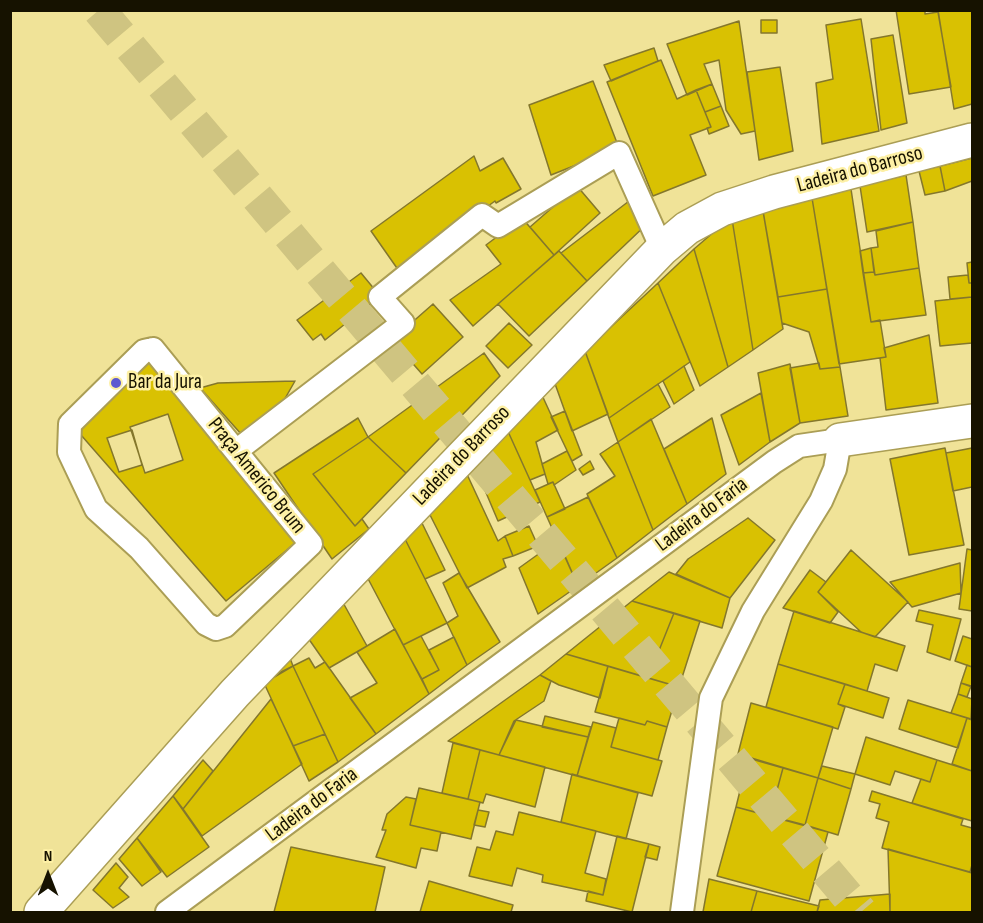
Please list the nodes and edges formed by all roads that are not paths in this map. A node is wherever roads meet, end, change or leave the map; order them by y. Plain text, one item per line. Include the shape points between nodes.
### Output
1 (972, 140) edge
2 (662, 249) junction
3 (972, 421) edge
4 (840, 440) junction
5 (236, 451) junction
6 (44, 911) edge
7 (167, 912) edge
8 (682, 912) edge

1 - 2 street, Ladeira do Barroso via 722,209 687,228
2 - 5 lane via 619,153 498,226 482,215 380,297 403,323
2 - 6 street, Ladeira do Barroso via 235,693
3 - 4 street
4 - 7 lane, Ladeira do Faria via 799,446 774,462
4 - 8 lane via 835,469 821,501 753,611 711,698
5 - 5 lane, Praça Americo Brum via 311,544 225,626 216,628 206,624 139,548 96,509 69,452 69,429 144,351 153,349

